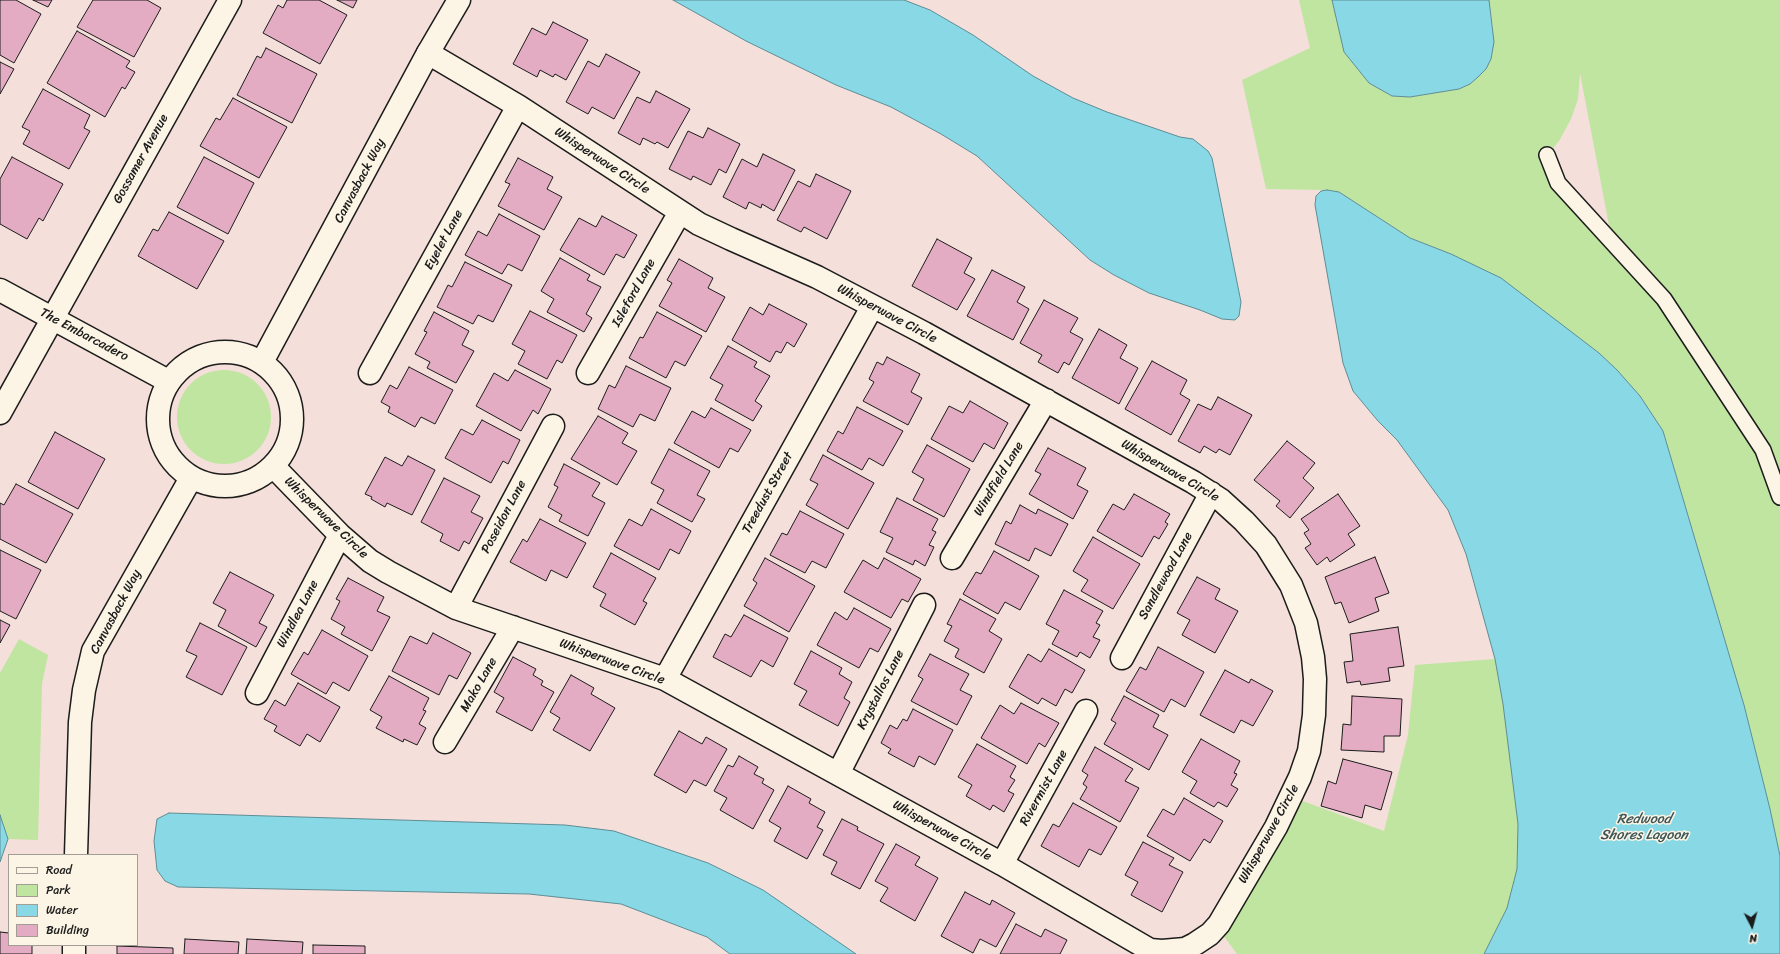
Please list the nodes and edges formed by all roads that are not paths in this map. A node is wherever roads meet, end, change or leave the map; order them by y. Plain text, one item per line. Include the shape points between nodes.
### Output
1 (230, 0) edge
2 (459, 0) edge
3 (428, 53) junction
4 (518, 106) junction
5 (1547, 155) dead end
6 (680, 212) junction
7 (0, 290) edge
8 (872, 307) junction
9 (53, 318) junction
10 (262, 362) junction
11 (370, 373) dead end
12 (588, 373) dead end
13 (168, 381) junction
14 (1046, 400) junction
15 (0, 413) edge
16 (553, 426) dead end
17 (274, 467) junction
18 (191, 478) junction
19 (1211, 493) junction
20 (1780, 497) edge
21 (340, 535) junction
22 (952, 558) dead end
23 (924, 605) dead end
24 (456, 608) junction
25 (513, 627) junction
26 (1122, 658) dead end
27 (664, 679) junction
28 (257, 693) dead end
29 (1086, 711) dead end
30 (445, 742) dead end
31 (838, 774) junction
32 (76, 854) edge
33 (1002, 864) junction

1 - 9 street, Gossamer Avenue
2 - 3 street, Canvasback Way
3 - 4 street, Whisperwave Circle
3 - 10 street, Canvasback Way
4 - 6 street, Whisperwave Circle
4 - 11 street, Eyelet Lane
5 - 20 lane via 1558,183 1664,299 1763,450
6 - 8 street, Whisperwave Circle via 731,239 824,280
6 - 12 street, Isleford Lane
7 - 9 street, The Embarcadero
8 - 14 street, Whisperwave Circle
8 - 27 street, Treedust Street
9 - 13 street, The Embarcadero
9 - 15 street, Gossamer Avenue
10 - 13 street via 243,354 222,351 202,355 183,366
10 - 17 street via 278,378 289,397 292,418 289,440
13 - 18 street via 159,401 157,423 162,445 174,464
14 - 19 street, Whisperwave Circle
14 - 22 street, Windfield Lane
16 - 24 street, Poseidon Lane
17 - 18 street via 261,476 238,485 214,486
17 - 21 street, Whisperwave Circle
18 - 32 street, Canvasback Way via 93,651 80,722
19 - 26 street, Sandlewood Lane
19 - 33 street, Whisperwave Circle via 1244,521 1266,545 1291,585 1309,637 1315,679 1309,752 1276,826 1219,924 1202,940 1185,949 1150,950
21 - 24 street, Whisperwave Circle via 370,561
21 - 28 street, Windlea Lane
23 - 31 street, Krystallos Lane
24 - 25 street, Whisperwave Circle
25 - 27 street, Whisperwave Circle
25 - 30 street, Mako Lane
27 - 31 street, Whisperwave Circle
29 - 33 street, Rivermist Lane
31 - 33 street, Whisperwave Circle

